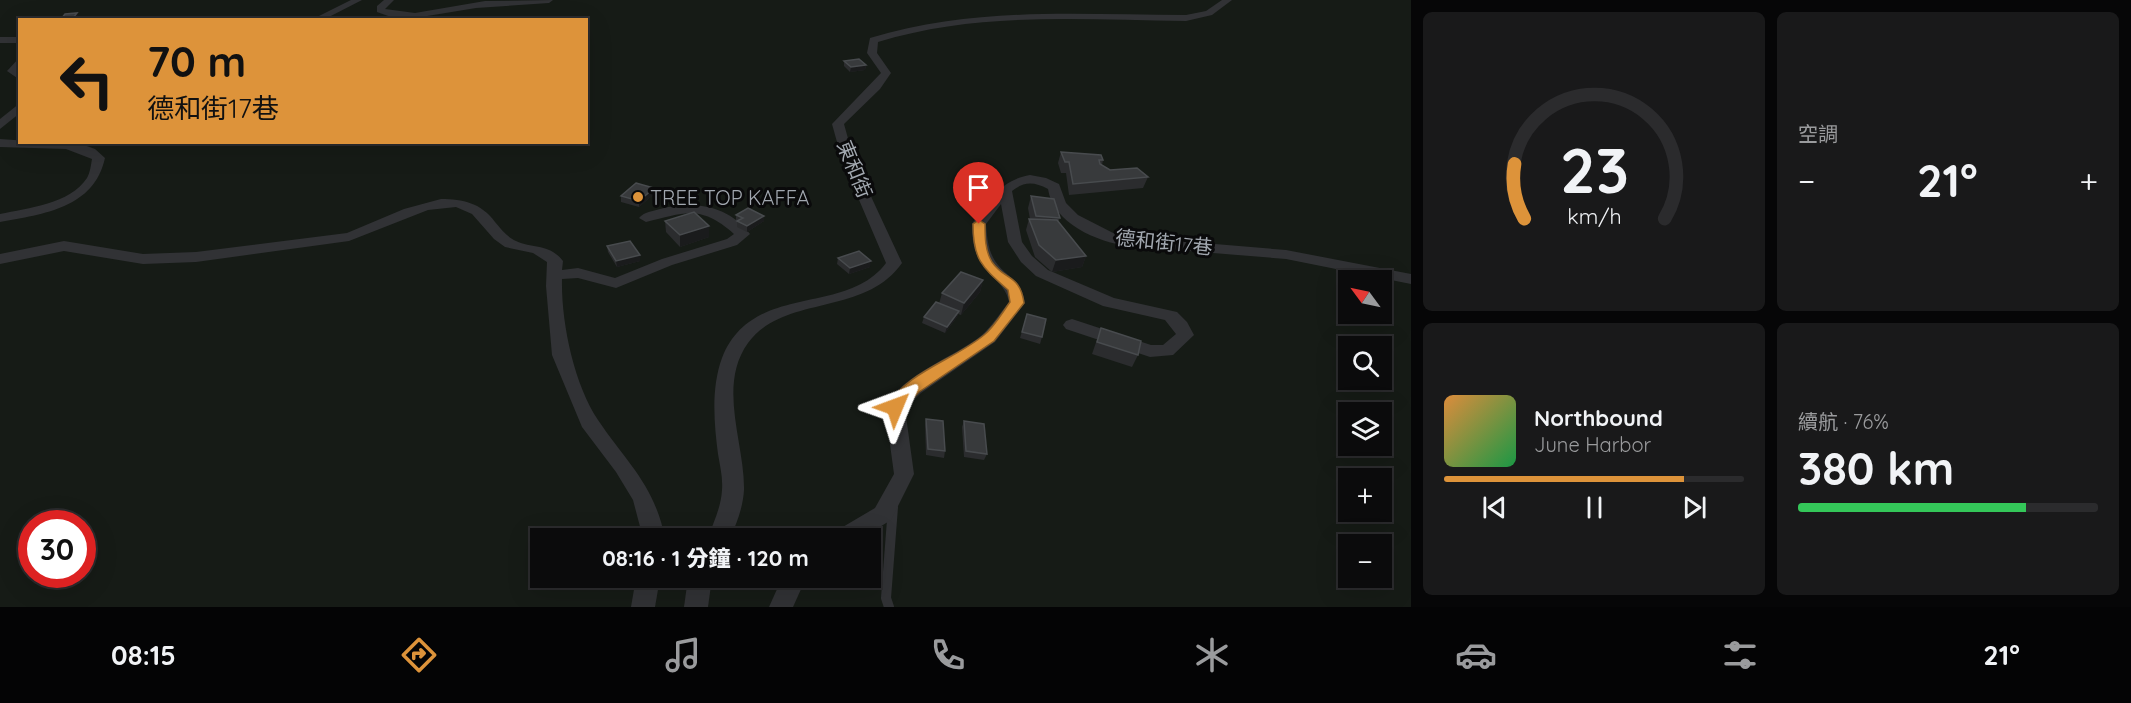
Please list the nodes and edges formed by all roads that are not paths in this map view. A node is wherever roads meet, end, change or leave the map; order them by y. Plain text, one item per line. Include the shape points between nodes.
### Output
1 (358, 0) edge
2 (390, 0) edge
3 (549, 0) edge
4 (1228, 0) edge
5 (319, 18) edge
6 (0, 40) edge
7 (18, 40) edge
8 (18, 63) edge
9 (18, 76) edge
10 (18, 108) edge
11 (0, 125) edge
12 (0, 143) edge
13 (18, 144) edge
14 (23, 144) edge
15 (1005, 190) junction
16 (0, 218) edge
17 (646, 218) dead end
18 (0, 259) edge
19 (557, 275) junction
20 (1411, 279) edge
21 (1072, 325) dead end
22 (894, 497) junction
23 (651, 528) edge
24 (723, 528) edge
25 (860, 528) edge
26 (646, 588) edge
27 (699, 588) edge
28 (789, 588) edge
29 (643, 607) edge
30 (696, 607) edge
31 (781, 607) edge
32 (889, 607) edge

1 - 5 street
2 - 3 street via 380,10 396,15
4 - 24 street, 東和街 via 1209,13 1186,18 1010,16 934,24 873,40 872,52 886,72 882,81 846,111 838,124 848,160 894,263 890,273 866,287 770,315 742,336 730,355 726,384 724,418 733,489
6 - 7 street
8 - 9 street via 12,71
10 - 11 street
12 - 13 street
14 - 16 street via 91,150 99,158 92,180 71,197 38,210
15 - 20 street, 德和街17巷 via 1026,177 1042,179 1054,187 1060,206 1087,227 1130,242 1313,258
15 - 21 street via 1015,242 1042,273 1108,302 1171,316 1185,336 1167,351 1150,351
15 - 22 street, 德和街17巷 via 979,224 979,244 986,264 1015,289 1017,303 989,338 914,388 895,407 904,474
17 - 19 street via 693,206 727,219 743,234 732,242 616,283 578,273
18 - 19 street via 64,246 143,259 195,257 349,237 421,206 445,204 469,206 485,215 495,234 511,244 542,249 555,261
19 - 23 street via 554,286 561,355 589,423 643,498
22 - 25 street, 德和街17巷 via 883,514
22 - 32 lane via 886,598
26 - 29 street
27 - 30 street
28 - 31 street

